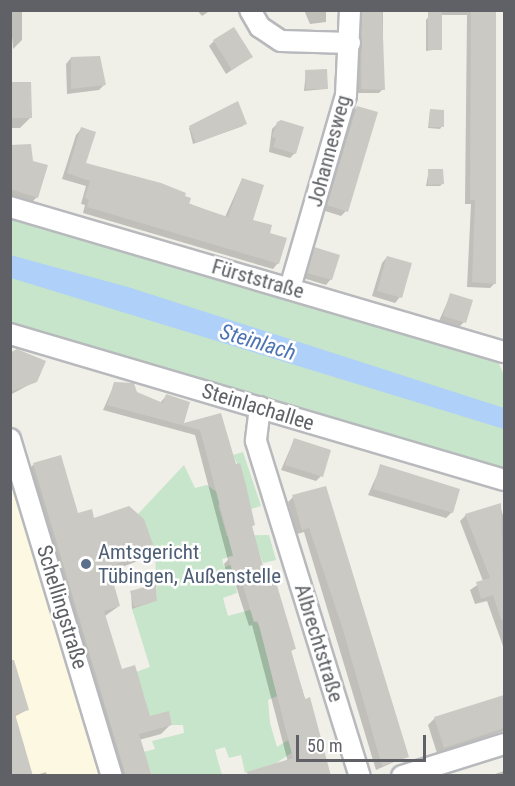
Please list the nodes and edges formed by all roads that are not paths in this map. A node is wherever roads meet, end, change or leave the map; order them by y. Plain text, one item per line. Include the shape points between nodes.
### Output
1 (250, 10) edge
2 (350, 10) edge
3 (350, 43) junction
4 (10, 207) edge
5 (290, 288) junction
6 (10, 334) edge
7 (504, 352) edge
8 (260, 407) junction
9 (10, 439) edge
10 (504, 480) edge
11 (504, 744) edge
12 (112, 776) edge
13 (360, 776) edge
14 (402, 776) edge

1 - 3 street via 260,27 281,41
2 - 3 street, Johannesweg
3 - 5 street, Johannesweg via 342,111
4 - 5 street, Fürststraße
5 - 7 street, Fürststraße
6 - 8 street, Steinlachallee
8 - 10 street, Steinlachallee
8 - 13 street, Albrechtstraße via 256,441
9 - 12 street, Schellingstraße
11 - 14 street

